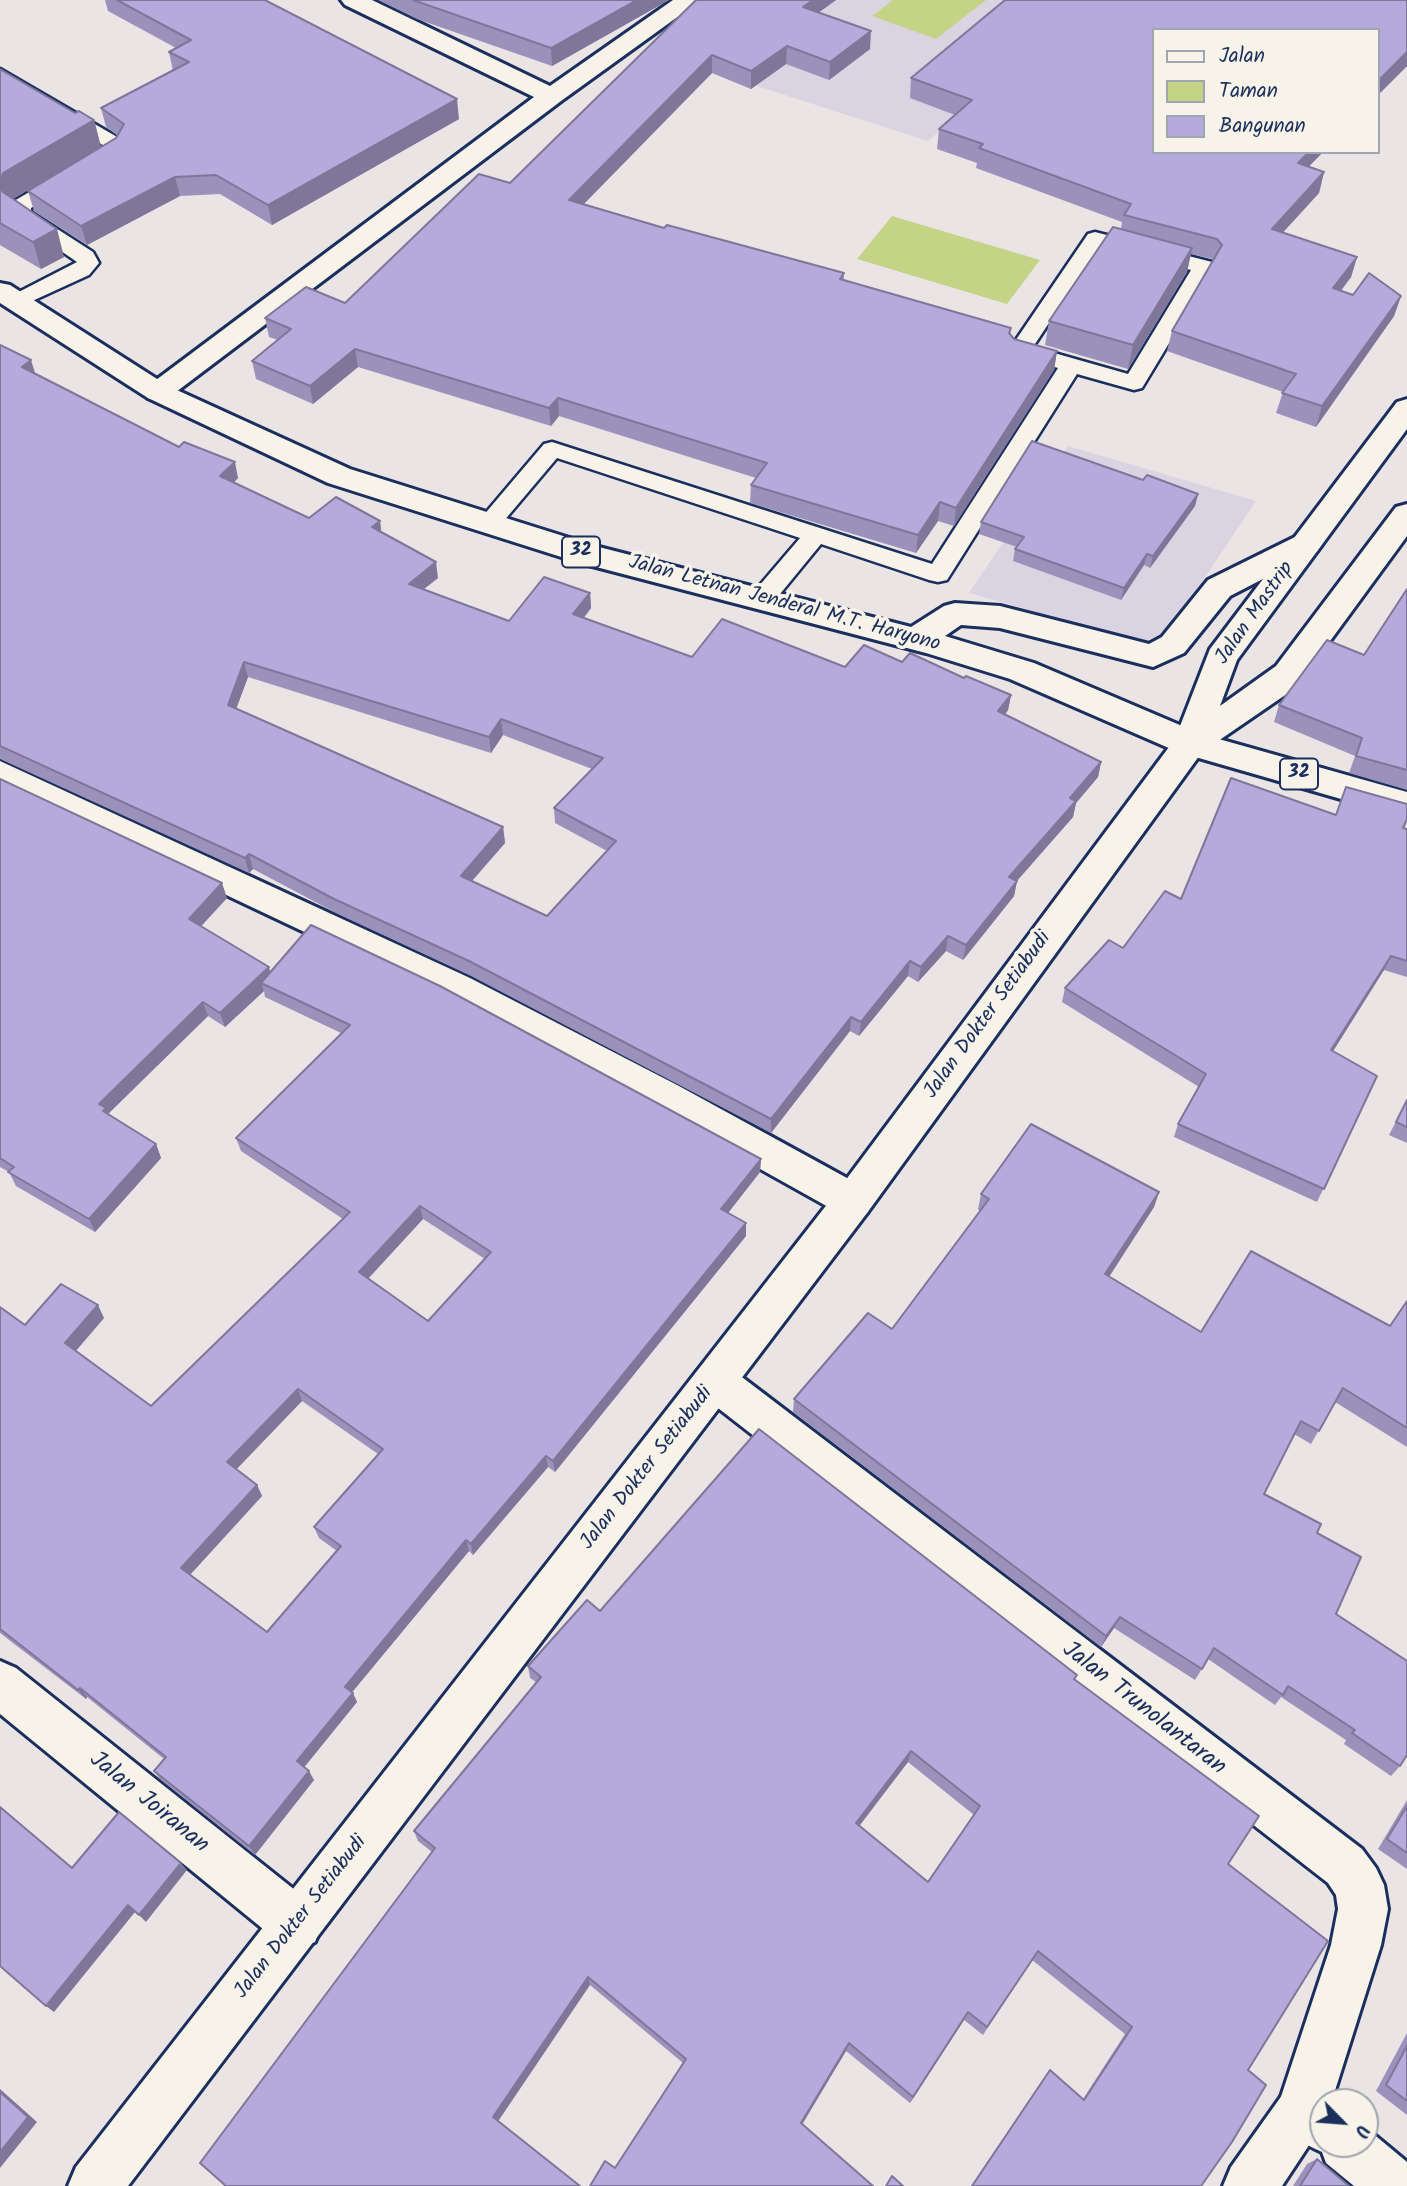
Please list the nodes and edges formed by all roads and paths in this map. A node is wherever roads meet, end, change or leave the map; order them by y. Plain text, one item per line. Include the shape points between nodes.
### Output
1 (353, 0) edge
2 (689, 0) edge
3 (0, 75) edge
4 (552, 96) junction
5 (9, 297) edge
6 (1071, 365) junction
7 (158, 392) junction
8 (1407, 408) edge
9 (1407, 514) edge
10 (489, 523) junction
11 (816, 534) junction
12 (1306, 544) junction
13 (762, 599) junction
14 (916, 639) junction
15 (1190, 743) junction
16 (0, 773) edge
17 (1407, 805) edge
18 (853, 1201) junction
19 (715, 1381) junction
20 (0, 1684) edge
21 (297, 1924) junction
22 (1320, 2088) edge
23 (1309, 2122) edge
24 (1362, 2158) edge
25 (95, 2186) edge
26 (1250, 2186) edge
27 (1395, 2186) edge

1 - 4 main road
2 - 4 main road
3 - 5 lane via 117,145 21,205 20,214 86,256 88,264
4 - 7 main road
5 - 7 main road, Jalan Letnan Jenderal M.T. Haryono / 32
6 - 6 lane via 1134,383 1204,267 1095,238 1020,350
6 - 11 lane via 938,574
7 - 10 main road, Jalan Letnan Jenderal M.T. Haryono / 32 via 339,476
8 - 12 main road, Jalan Mastrip
9 - 15 main road via 1288,674
10 - 11 lane via 552,449
10 - 13 main road, Jalan Letnan Jenderal M.T. Haryono / 32 via 588,555
11 - 13 lane
12 - 14 main road via 1219,588 1173,645 1153,656 1000,617 966,614 955,614
12 - 15 main road, Jalan Mastrip via 1222,657
13 - 14 main road, Jalan Letnan Jenderal M.T. Haryono / 32
14 - 15 main road, Jalan Letnan Jenderal M.T. Haryono / 32 via 1022,671
15 - 17 main road, 32
15 - 18 main road, Jalan Dokter Setiabudi
16 - 18 main road via 457,988
18 - 19 main road, Jalan Dokter Setiabudi
19 - 21 main road, Jalan Dokter Setiabudi
19 - 22 main road, Jalan Trunolantaran via 1345,1866 1359,1885 1363,1909
20 - 21 main road, Jalan Joiranan
21 - 25 main road, Jalan Dokter Setiabudi
23 - 26 main road, Jalan Trunolantaran
24 - 27 main road

